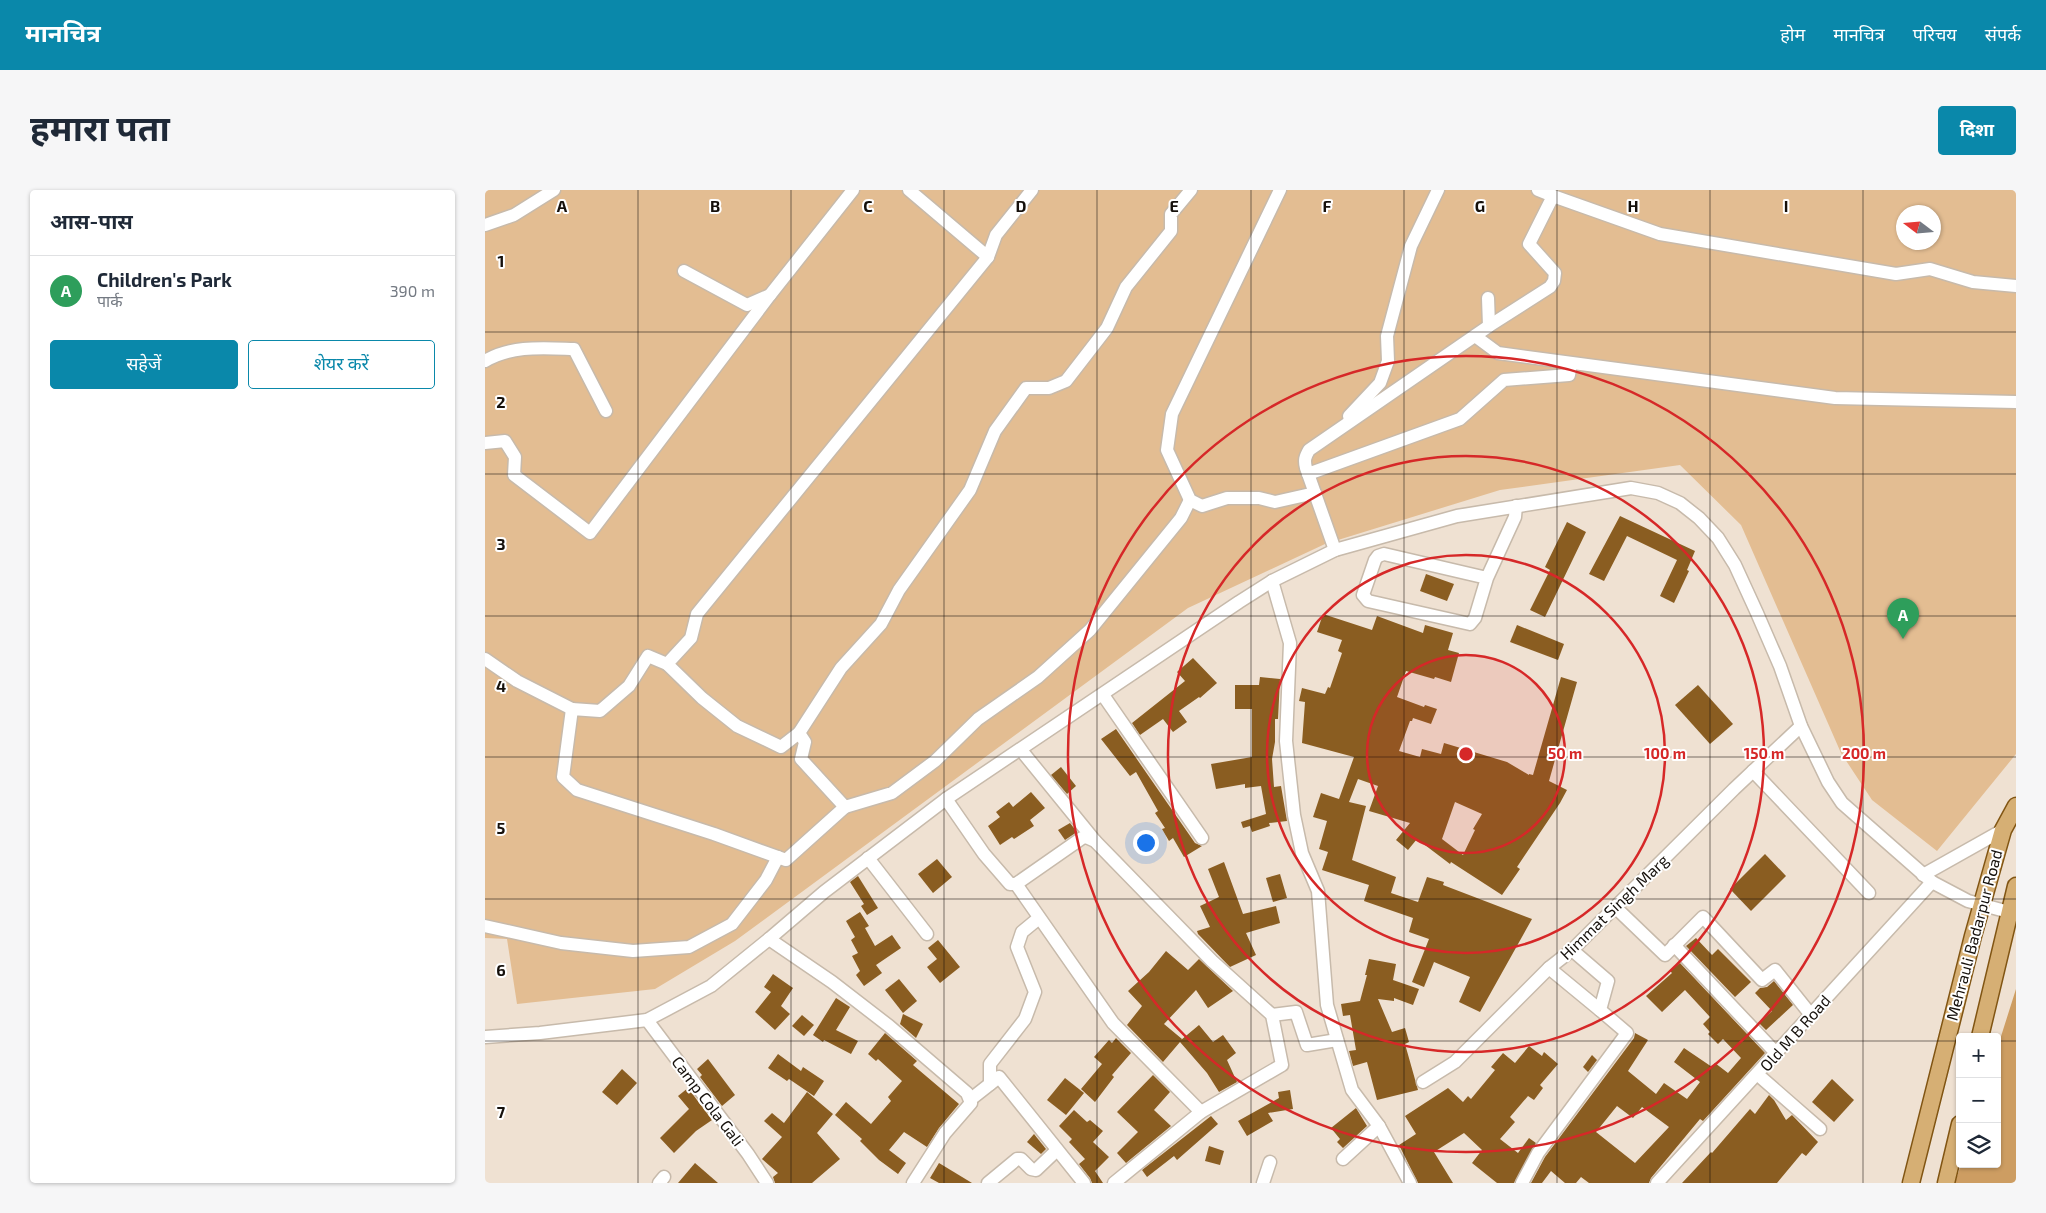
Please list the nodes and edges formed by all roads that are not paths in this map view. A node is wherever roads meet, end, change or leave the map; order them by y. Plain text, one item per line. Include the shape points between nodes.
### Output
1 (554, 190) edge
2 (853, 190) edge
3 (909, 190) edge
4 (1032, 190) edge
5 (1191, 190) edge
6 (1280, 190) edge
7 (1438, 190) edge
8 (1538, 190) edge
9 (1553, 196) junction
10 (485, 225) edge
11 (988, 257) junction
12 (684, 271) dead end
13 (2016, 286) edge
14 (770, 294) junction
15 (1487, 298) dead end
16 (1489, 326) junction
17 (1475, 336) junction
18 (487, 358) edge
19 (1571, 364) junction
20 (2016, 402) edge
21 (606, 412) dead end
22 (1334, 433) junction
23 (485, 443) edge
24 (1308, 474) junction
25 (1315, 493) junction
26 (1190, 500) junction
27 (1516, 506) junction
28 (1374, 539) junction
29 (1335, 550) junction
30 (1378, 556) junction
31 (1487, 578) junction
32 (1272, 581) junction
33 (485, 659) edge
34 (667, 664) junction
35 (1103, 695) junction
36 (572, 709) junction
37 (1801, 726) junction
38 (799, 733) junction
39 (1021, 750) junction
40 (1753, 770) junction
41 (946, 799) junction
42 (2016, 806) edge
43 (845, 807) junction
44 (2003, 830) junction
45 (1202, 838) dead end
46 (1095, 841) junction
47 (778, 857) junction
48 (868, 858) junction
49 (1927, 878) junction
50 (1015, 884) junction
51 (2016, 886) edge
52 (1869, 893) dead end
53 (1983, 904) junction
54 (1615, 907) junction
55 (2009, 912) junction
56 (1039, 918) junction
57 (485, 926) edge
58 (927, 934) dead end
59 (769, 939) junction
60 (1674, 945) junction
61 (1573, 950) junction
62 (1549, 968) junction
63 (1600, 1010) junction
64 (1272, 1015) junction
65 (1811, 1015) junction
66 (647, 1020) junction
67 (1981, 1033) edge
68 (485, 1037) edge
69 (1337, 1040) junction
70 (1776, 1053) junction
71 (1757, 1074) junction
72 (1423, 1082) dead end
73 (990, 1084) junction
74 (971, 1099) junction
75 (1201, 1112) junction
76 (1379, 1126) junction
77 (1820, 1130) dead end
78 (1956, 1141) edge
79 (1057, 1150) junction
80 (1343, 1159) dead end
81 (1270, 1162) dead end
82 (767, 1183) edge
83 (913, 1183) edge
84 (988, 1183) edge
85 (1084, 1183) edge
86 (1114, 1183) edge
87 (1263, 1183) edge
88 (1410, 1183) edge
89 (1522, 1183) edge
90 (1657, 1183) edge
91 (1911, 1183) edge
92 (1946, 1183) edge

1 - 10 street via 514,215
2 - 14 street
3 - 11 street
4 - 11 street via 996,235
5 - 38 street via 1171,214 1171,231 1126,287 1107,328 1067,381 1049,388 1026,388 995,430 970,490 899,590 881,624 841,668
6 - 26 street via 1172,414 1167,450
7 - 22 street via 1411,246 1387,336 1387,361 1379,383
8 - 9 street
9 - 13 street via 1660,234 1895,274 1930,269 1973,282
9 - 16 street via 1529,244 1555,273 1554,281 1550,287
11 - 34 street via 697,614 691,638
12 - 14 street via 747,305
14 - 23 street via 590,533 514,475 515,457 505,441
15 - 16 street
16 - 17 street
17 - 19 street via 1498,353
17 - 22 street
18 - 21 street via 521,348 574,349
19 - 20 street via 1835,398
19 - 24 street via 1569,375 1504,380 1460,419
22 - 24 street via 1309,450 1304,461
24 - 25 street
25 - 26 street via 1275,502 1259,498 1227,498 1202,506
25 - 29 street
26 - 43 street via 1181,518 1090,630 1038,677 978,719 935,761 892,793
27 - 28 street via 1457,516
27 - 31 street via 1515,517
27 - 37 street via 1631,488 1658,493 1680,503 1718,538 1735,565 1780,666
28 - 29 street
28 - 30 street
29 - 32 street
30 - 31 street via 1384,554
30 - 31 street via 1363,595 1368,600 1470,624 1475,618
32 - 35 street
32 - 69 street via 1290,643 1286,742 1293,815 1302,853 1318,891 1327,1005
33 - 36 street via 517,681
34 - 36 street via 648,656 629,686 600,710
34 - 38 street via 737,726 781,747
35 - 39 street
35 - 45 street
36 - 47 street via 563,777 577,790
37 - 40 street, Himmat Singh Marg
37 - 49 street via 1842,803
38 - 43 street via 805,742 801,759
39 - 41 street
39 - 46 street
40 - 52 street
40 - 54 street, Himmat Singh Marg
41 - 48 street
41 - 50 street via 1007,882
42 - 44 main road, Mehrauli Badarpur Road
43 - 47 street via 786,860
44 - 49 street, Old M B Road
44 - 53 main road, Mehrauli Badarpur Road
46 - 50 street via 1082,838
46 - 64 street via 1212,962
47 - 57 street via 766,880 732,924 689,947 633,951 561,943
48 - 58 street
48 - 59 street
49 - 53 street via 1968,900
49 - 65 street, Old M B Road
50 - 56 street
51 - 55 main road, Mehrauli Badarpur Road
53 - 55 street
53 - 91 main road, Mehrauli Badarpur Road
54 - 60 street via 1665,954
54 - 61 street, Himmat Singh Marg
55 - 67 main road, Mehrauli Badarpur Road
56 - 73 street via 1022,932 1017,947 1035,992 1025,1019 990,1064
56 - 75 street via 1113,1022
59 - 66 street via 711,986
59 - 74 street via 889,1026
60 - 65 street via 1703,917 1762,980 1775,970
60 - 70 street
61 - 62 street, Himmat Singh Marg
61 - 63 street via 1608,980
62 - 63 street
62 - 72 street, Himmat Singh Marg via 1455,1062
63 - 89 street via 1627,1033 1538,1153
64 - 69 street via 1295,1012 1307,1045
64 - 75 street via 1282,1065
65 - 70 street, Old M B Road
66 - 68 street
66 - 82 street, Camp Cola Gali
69 - 76 street via 1352,1090
70 - 71 street, Old M B Road
71 - 77 street
71 - 90 street, Old M B Road
73 - 74 street
73 - 79 street via 999,1077
74 - 83 street via 968,1108 945,1133
75 - 86 street
76 - 80 street
76 - 88 street
78 - 92 main road
79 - 84 street via 1036,1170 1017,1159
79 - 85 street
81 - 87 street

